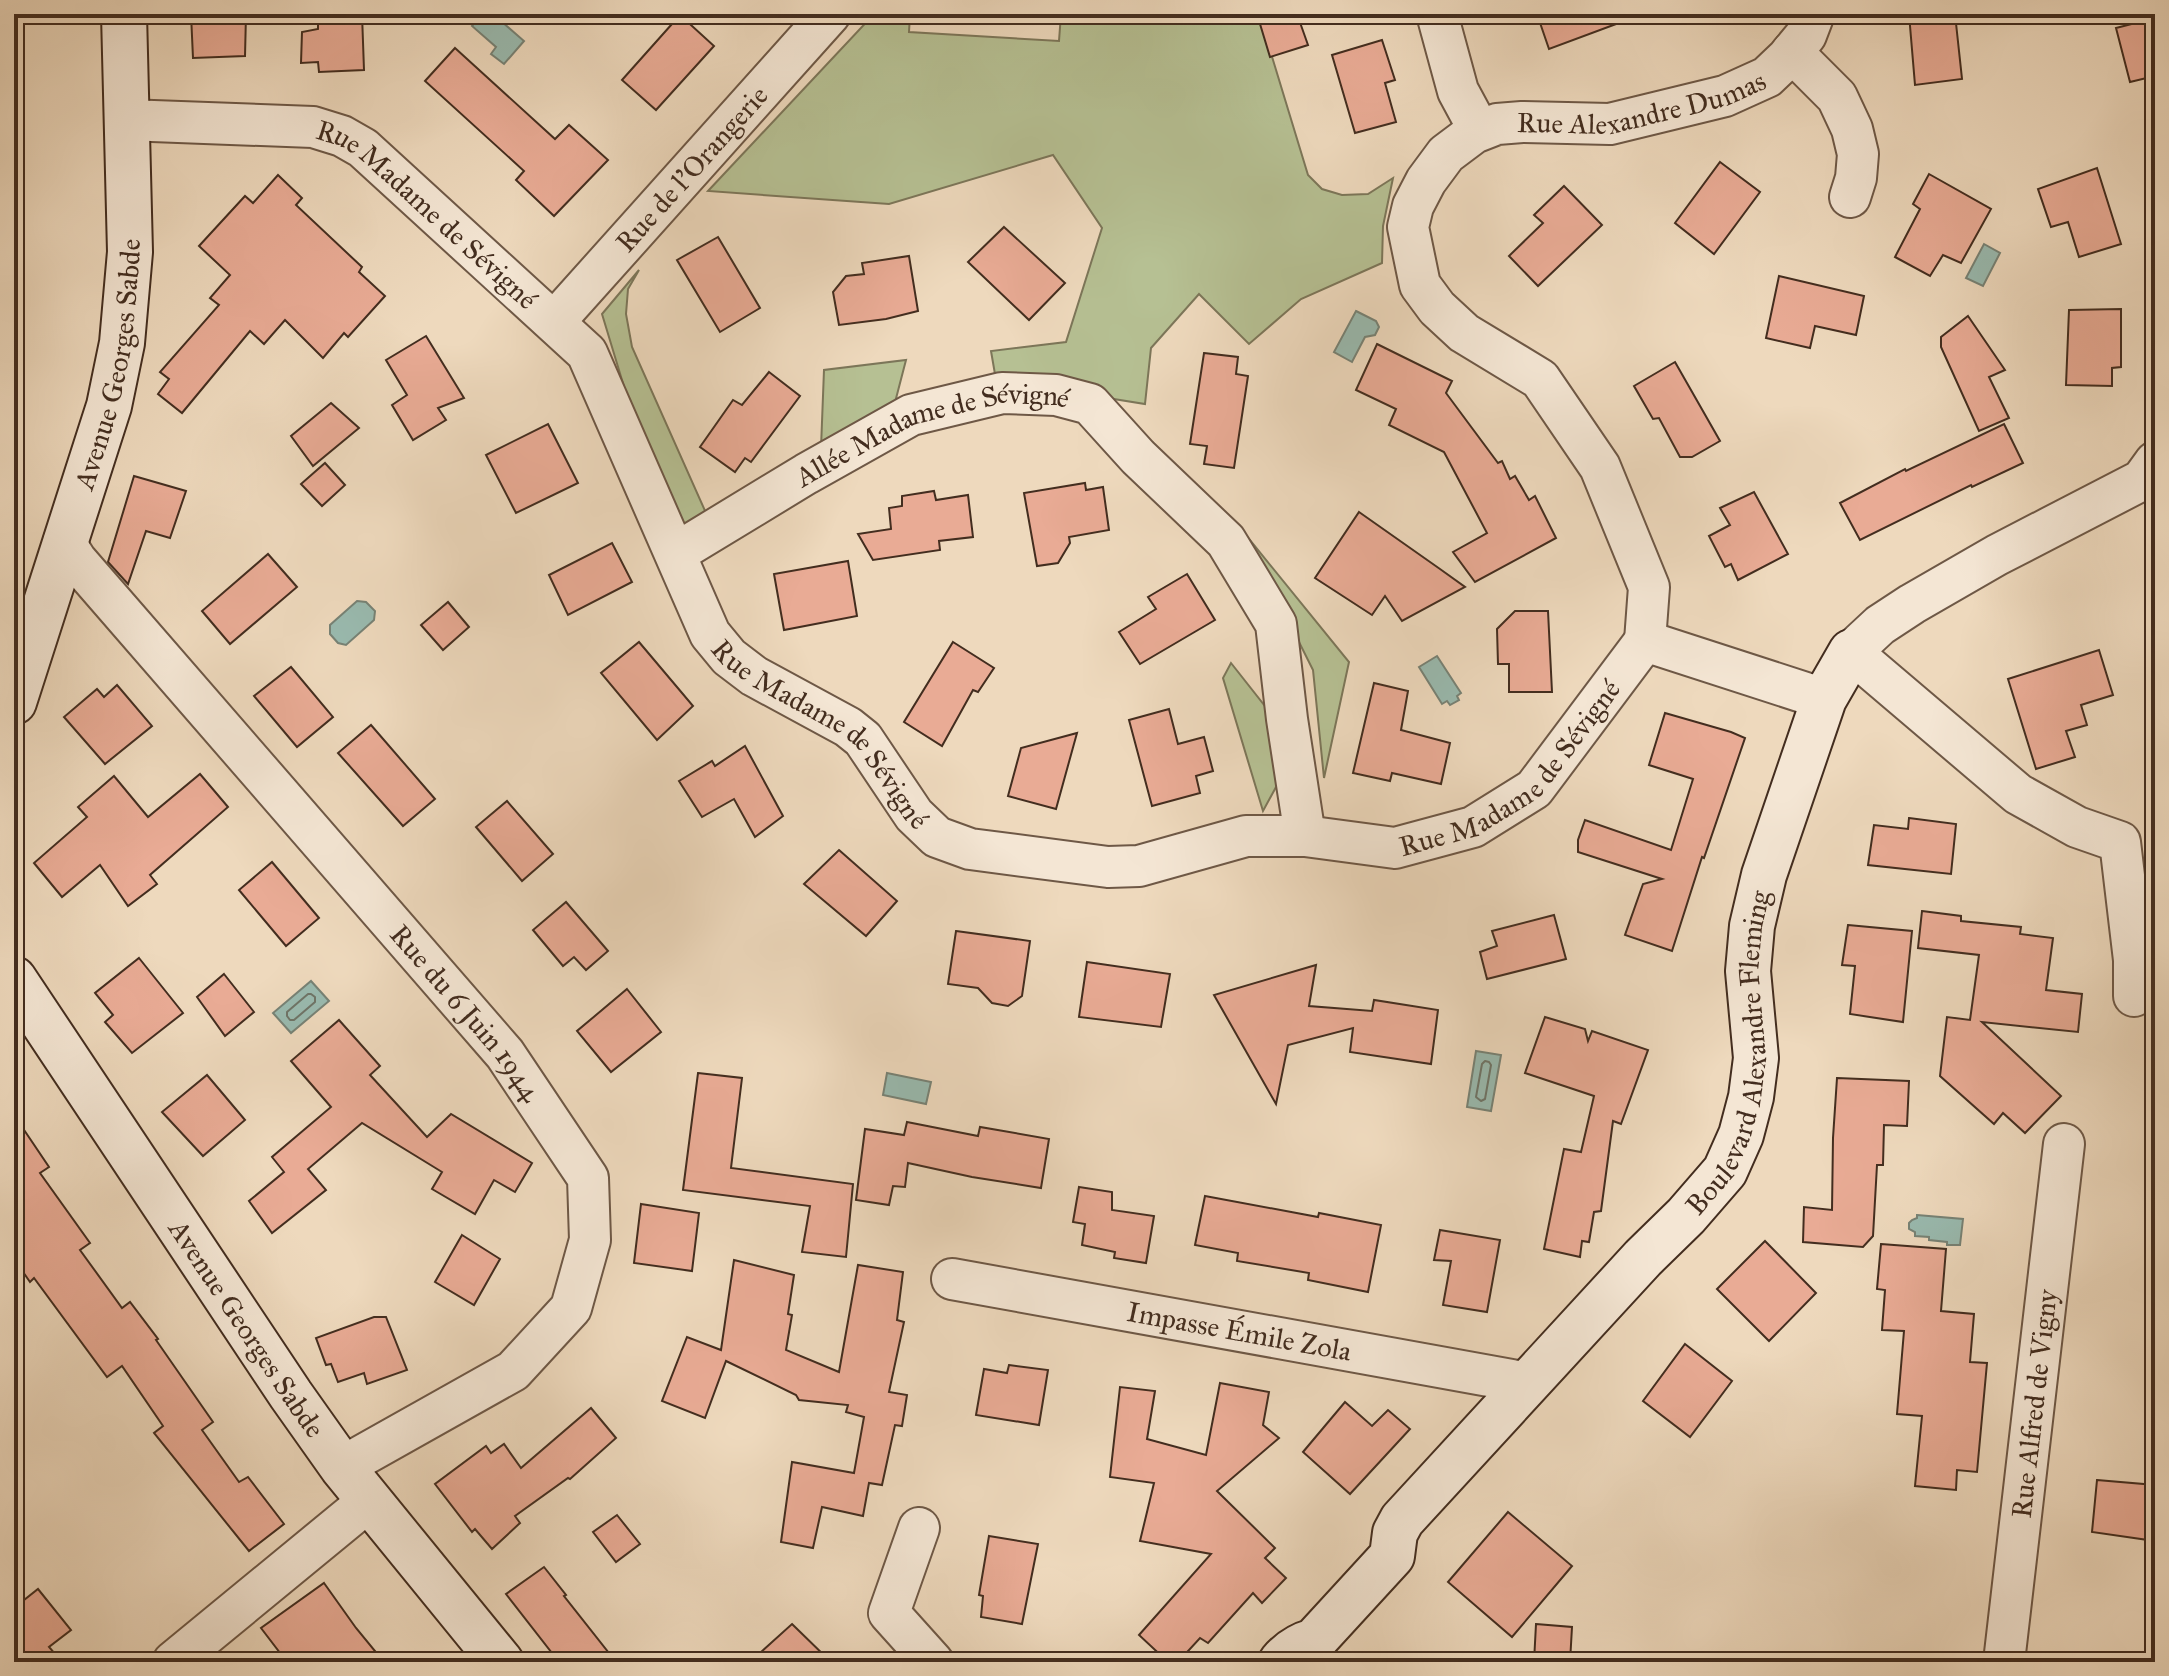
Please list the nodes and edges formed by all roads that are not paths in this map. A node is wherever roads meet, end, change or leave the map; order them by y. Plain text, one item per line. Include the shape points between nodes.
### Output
1 (124, 14) edge
2 (830, 14) edge
3 (1437, 14) edge
4 (1814, 14) edge
5 (1792, 52) junction
6 (126, 120) junction
7 (1479, 130) junction
8 (1850, 197) dead end
9 (554, 322) junction
10 (2155, 462) edge
11 (64, 541) junction
12 (676, 553) junction
13 (1645, 641) junction
14 (1851, 652) junction
15 (1824, 699) junction
16 (14, 702) edge
17 (1305, 836) junction
18 (14, 979) edge
19 (2134, 996) dead end
20 (2064, 1144) dead end
21 (952, 1279) dead end
22 (1528, 1383) junction
23 (342, 1467) junction
24 (370, 1500) junction
25 (919, 1528) dead end
26 (173, 1662) edge
27 (501, 1662) edge
28 (933, 1662) edge
29 (1281, 1662) edge
30 (2004, 1662) edge

1 - 6 street, Avenue Georges Sabde
2 - 9 street, Rue de l'Orangerie
3 - 7 street, Rue Alexandre Dumas via 1458,91
4 - 5 street, Rue Alexandre Dumas
5 - 7 street, Rue Alexandre Dumas via 1767,77 1725,96 1610,124 1522,122
5 - 8 street, Rue Alexandre Dumas via 1837,97 1852,129 1858,154
6 - 9 street, Rue Madame de Sévigné via 313,127 342,136 363,148
6 - 11 street, Avenue Georges Sabde via 130,252 122,343 109,406
7 - 13 street, Rue Alexandre Dumas via 1446,154 1413,206 1408,227 1420,285 1464,333 1540,379 1600,467 1649,587
9 - 12 street, Rue Madame de Sévigné via 587,353
10 - 14 street, Boulevard Alexandre Fleming via 2142,480 1912,604
11 - 16 street, Avenue Georges Sabde
11 - 23 street, Rue du 6 Juin 1944 via 505,1054 588,1178 590,1240 571,1308 513,1371
12 - 17 street, Rue Madame de Sévigné via 710,634 729,657 863,739 914,815 937,837 970,849 1108,867 1139,866 1246,836
12 - 17 street, Allée Madame de Sévigné via 911,415 1002,393 1056,395 1090,404 1226,541 1276,624
13 - 15 street
13 - 17 street, Rue Madame de Sévigné via 1534,789 1473,827 1395,848
14 - 15 street, Boulevard Alexandre Fleming
14 - 19 street via 2018,794 2077,827 2120,842
15 - 22 street, Boulevard Alexandre Fleming via 1752,926 1748,971 1756,1058 1741,1135 1725,1171
18 - 23 street, Avenue Georges Sabde
20 - 30 street, Rue Alfred de Vigny
21 - 22 street, Impasse Émile Zola
22 - 29 street, Boulevard Alexandre Fleming via 1402,1520 1392,1556 1314,1641 1300,1645
23 - 24 street, Avenue Georges Sabde
24 - 26 street
24 - 27 street, Avenue Georges Sabde
25 - 28 street via 889,1613

